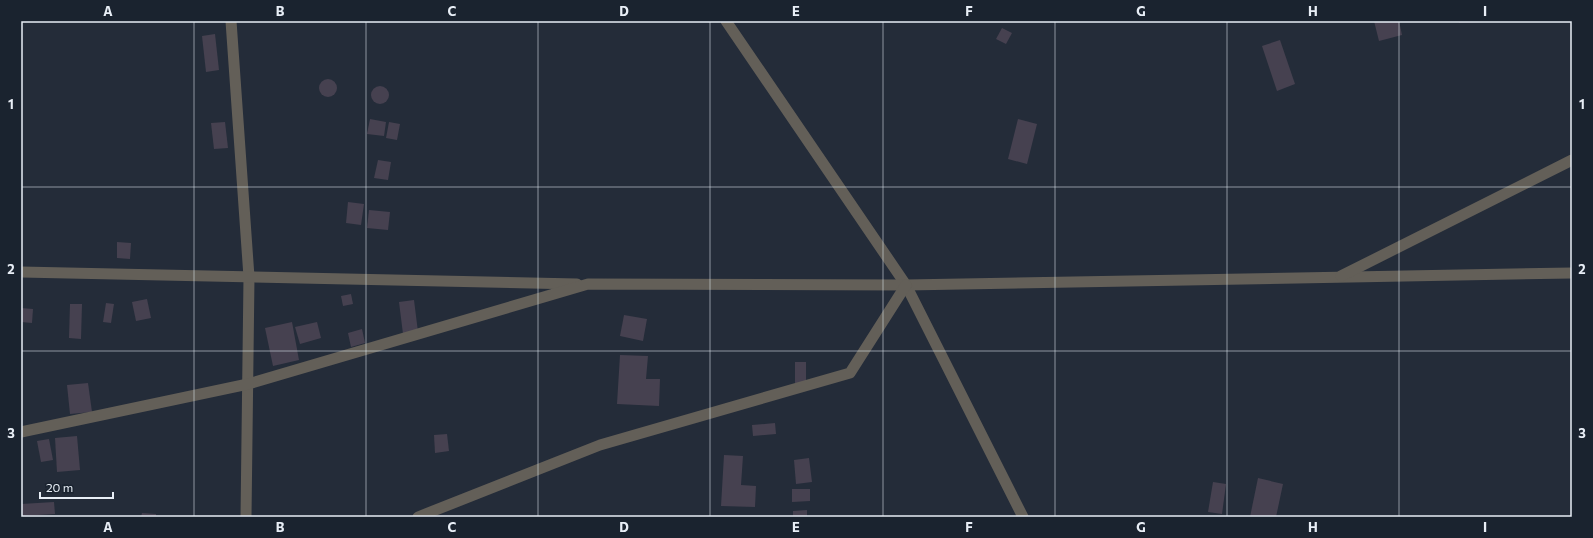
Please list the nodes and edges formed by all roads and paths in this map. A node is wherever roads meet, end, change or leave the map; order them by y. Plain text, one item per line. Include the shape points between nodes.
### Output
1 (231, 21) edge
2 (726, 21) edge
3 (1572, 160) edge
4 (21, 272) edge
5 (1572, 272) edge
6 (249, 277) junction
7 (1338, 277) junction
8 (588, 284) junction
9 (906, 285) junction
10 (248, 384) junction
11 (21, 432) edge
12 (246, 517) edge
13 (418, 517) edge
14 (1023, 517) edge

1 - 6 street
2 - 9 street
3 - 7 street
4 - 6 street
5 - 7 street
6 - 8 street
6 - 10 street
7 - 9 street
8 - 9 street
8 - 10 street
9 - 13 street via 850,373 600,445
9 - 14 street
10 - 11 street
10 - 12 street

